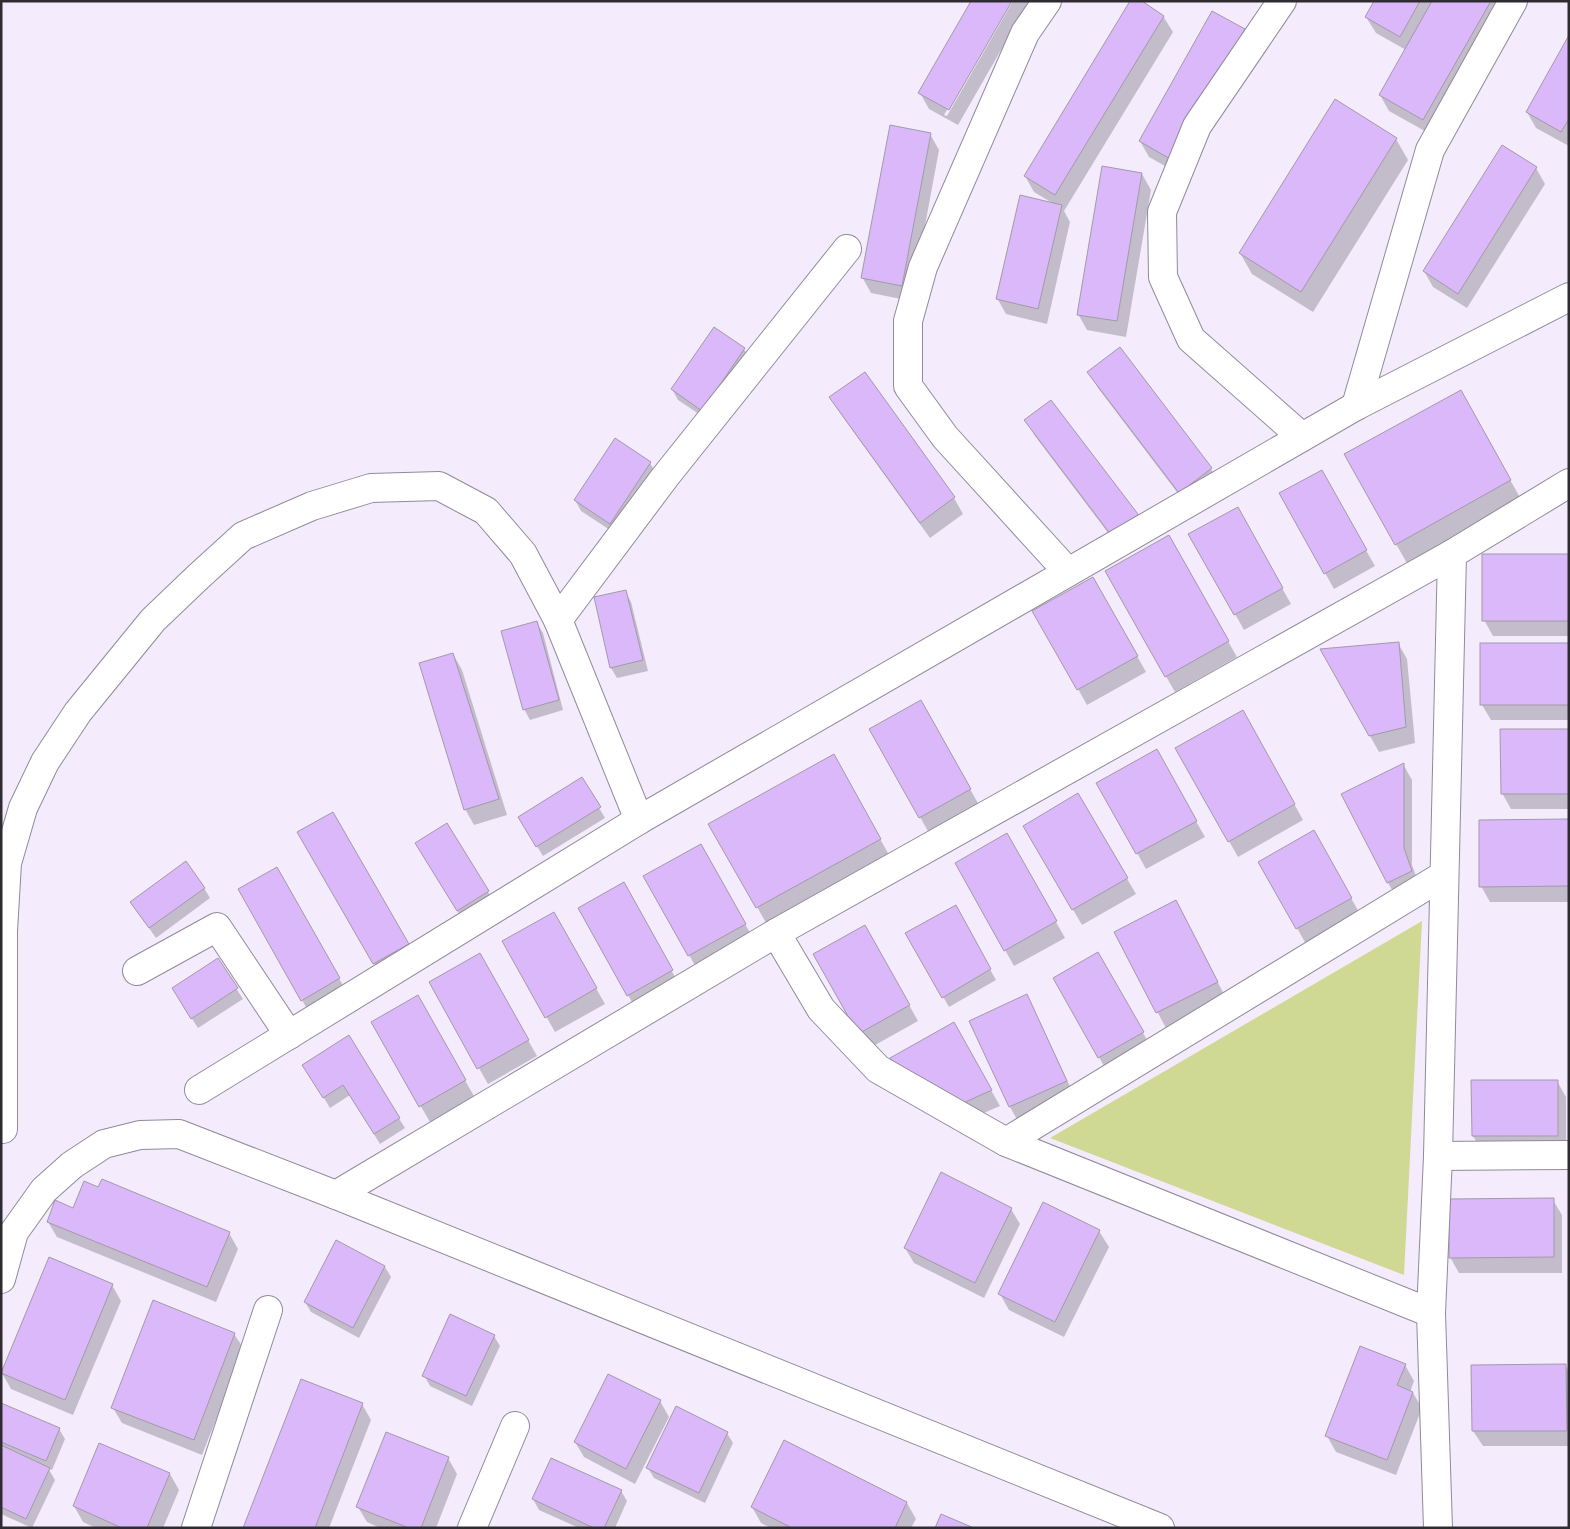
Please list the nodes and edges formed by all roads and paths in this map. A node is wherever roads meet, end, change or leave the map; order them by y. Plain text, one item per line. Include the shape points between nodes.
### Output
1 (1047, 1) edge
2 (1282, 1) edge
3 (1513, 1) edge
4 (847, 249) dead end
5 (1569, 297) edge
6 (1356, 406) junction
7 (1302, 437) junction
8 (1569, 483) edge
9 (1452, 554) junction
10 (1068, 572) junction
11 (558, 620) junction
12 (639, 820) junction
13 (1444, 876) junction
14 (776, 933) junction
15 (137, 971) dead end
16 (289, 1034) junction
17 (199, 1090) dead end
18 (3, 1129) dead end
19 (1006, 1142) junction
20 (1569, 1155) edge
21 (1438, 1156) junction
22 (336, 1195) junction
23 (1, 1279) edge
24 (268, 1310) dead end
25 (1431, 1313) junction
26 (515, 1426) dead end
27 (196, 1528) edge
28 (472, 1528) edge
29 (1160, 1528) edge
30 (1438, 1528) edge

1 - 10 street via 1025,33 923,267 908,321 908,386 946,437
2 - 7 street via 1197,126 1162,212 1163,277 1191,339
3 - 6 street via 1430,150
4 - 11 street via 665,477
5 - 6 street
6 - 7 street
7 - 10 street
8 - 9 street
9 - 13 street
9 - 14 street
10 - 12 street
11 - 12 street
11 - 18 street via 523,554 486,511 439,486 371,488 312,506 243,536 198,576 153,620 78,712 45,762 22,808 6,863
12 - 16 street
13 - 19 street
13 - 21 street
14 - 19 street via 821,1009 878,1070
14 - 22 street
15 - 16 street via 217,927
16 - 17 street
19 - 25 street
20 - 21 street
21 - 25 street
22 - 23 street via 178,1134 140,1135 104,1144 44,1190 14,1232
22 - 29 street
24 - 27 street
25 - 30 street
26 - 28 street

